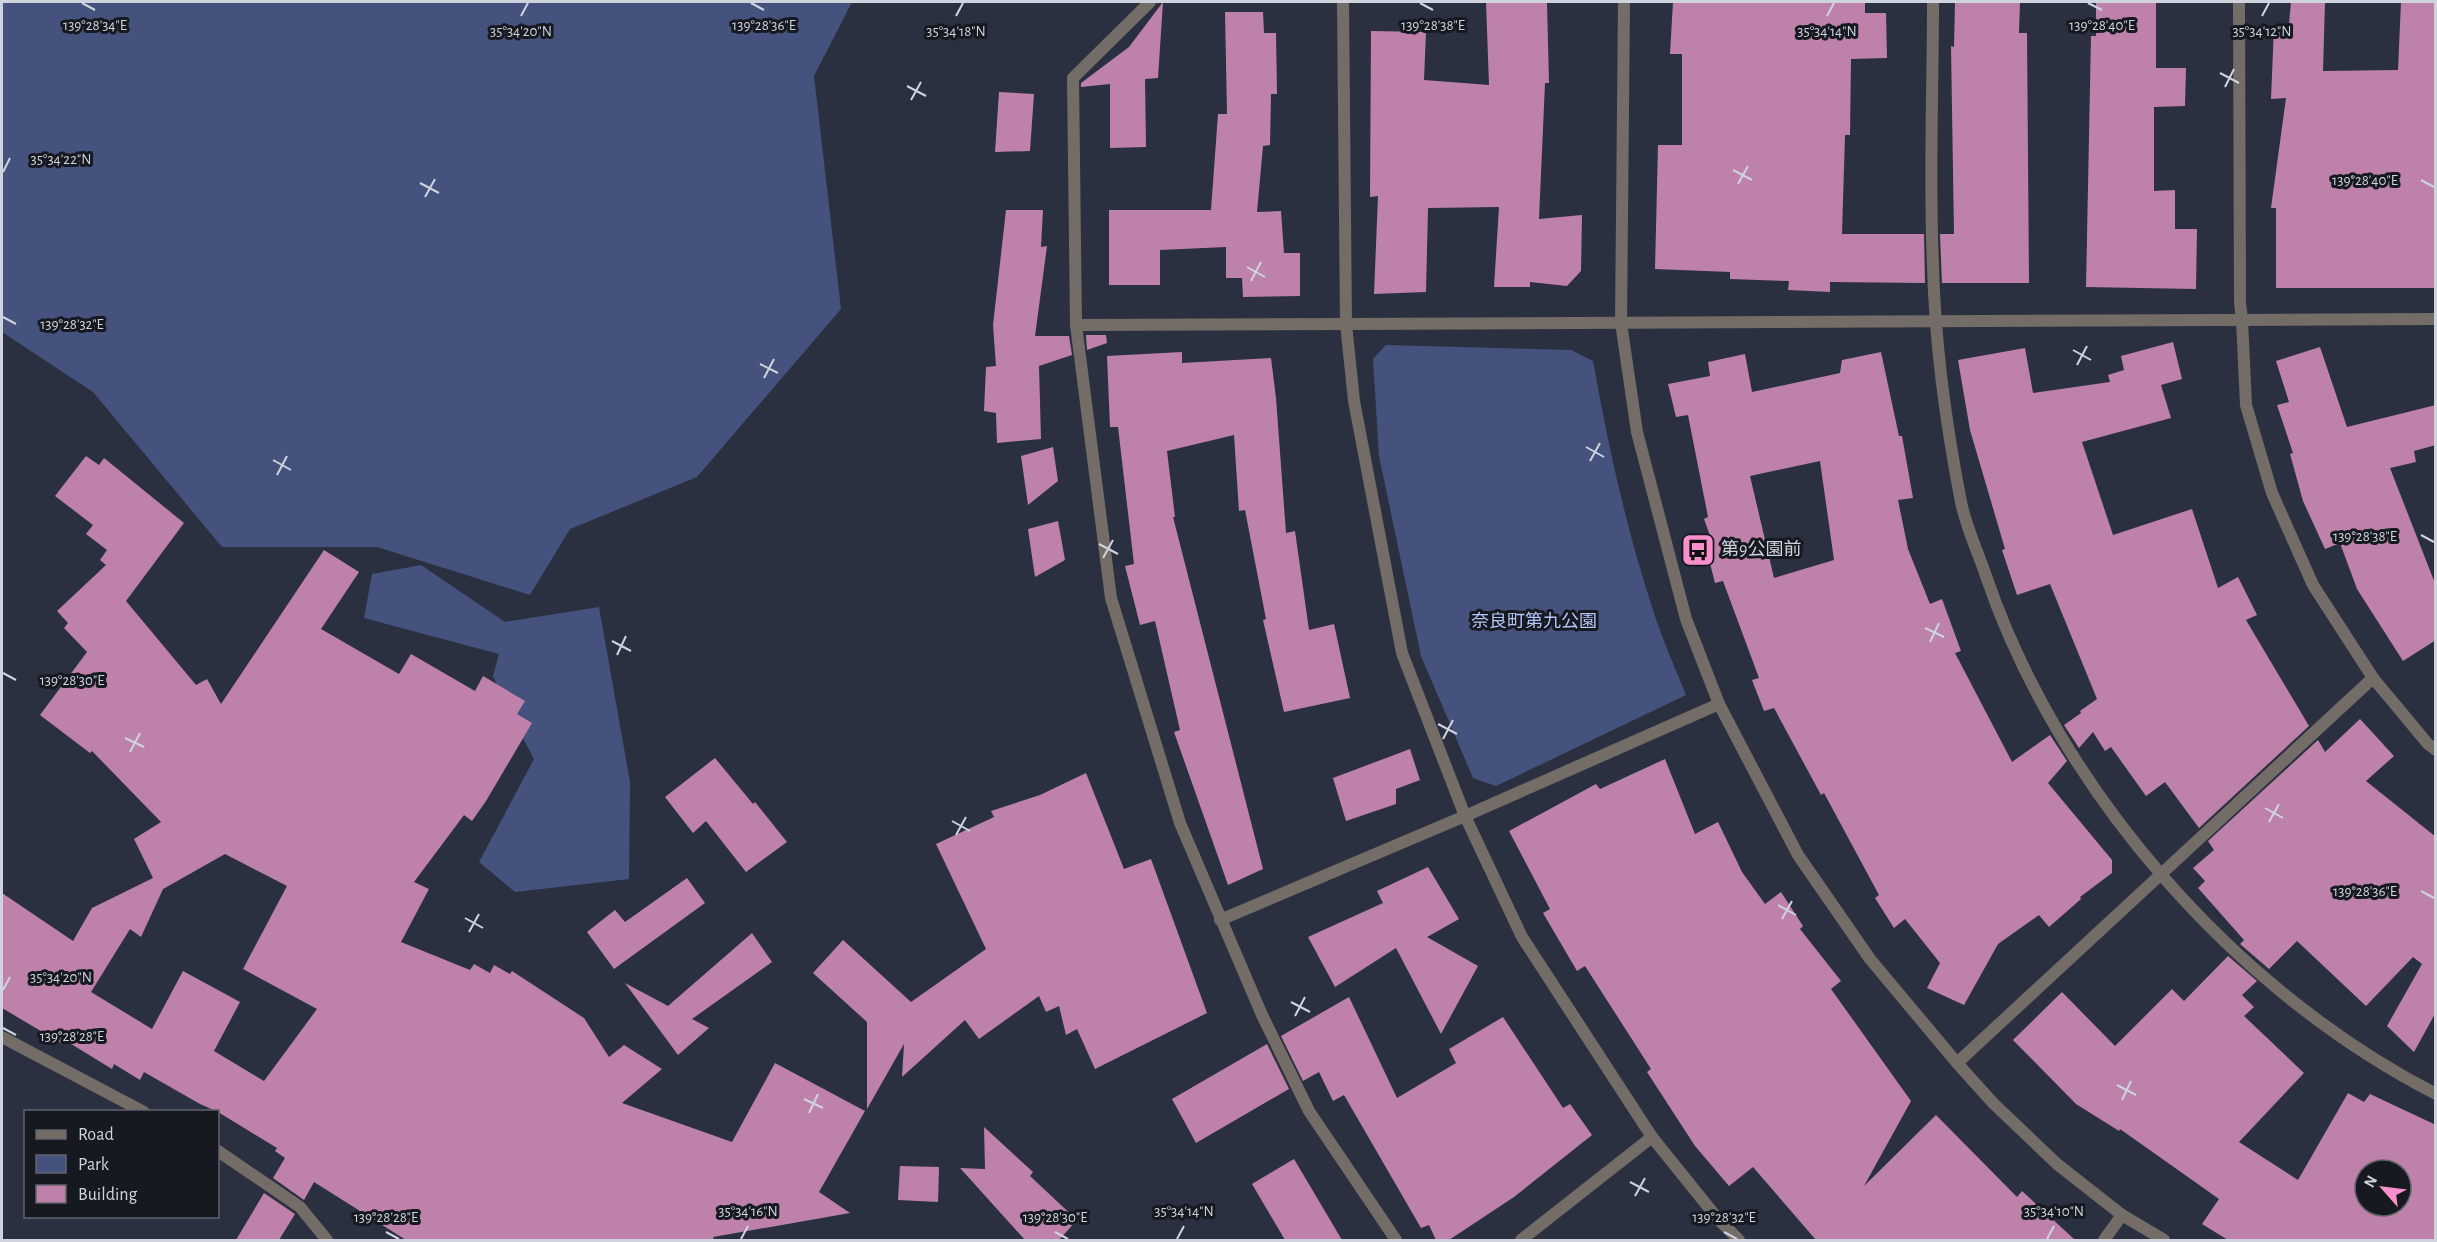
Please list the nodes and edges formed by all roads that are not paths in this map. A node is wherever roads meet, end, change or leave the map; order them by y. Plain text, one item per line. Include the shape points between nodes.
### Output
1 (1150, 2) edge
2 (1344, 2) edge
3 (1624, 2) edge
4 (1933, 2) edge
5 (2239, 2) edge
6 (2436, 319) edge
7 (2242, 320) junction
8 (1936, 321) junction
9 (1621, 323) junction
10 (1346, 324) junction
11 (1076, 325) junction
12 (2373, 678) junction
13 (1719, 704) junction
14 (2436, 750) edge
15 (1465, 816) junction
16 (2160, 874) junction
17 (1220, 920) junction
18 (2, 1036) edge
19 (1957, 1063) junction
20 (2436, 1094) edge
21 (140, 1110) edge
22 (1652, 1137) junction
23 (219, 1152) edge
24 (2122, 1215) junction
25 (327, 1240) edge
26 (1396, 1240) edge
27 (1521, 1240) edge
28 (1738, 1240) edge
29 (2104, 1240) edge
30 (2164, 1240) edge

1 - 11 street via 1073,78
2 - 10 street
3 - 9 street
4 - 8 street via 1932,265
5 - 7 street
6 - 7 street
7 - 8 street
7 - 12 street via 2246,405 2272,494 2313,585
8 - 9 street
8 - 16 street via 1962,506 1999,615 2042,704 2094,787
9 - 10 street
9 - 13 street via 1637,432 1686,619
10 - 11 street
10 - 15 street via 1354,400 1402,653
11 - 17 street via 1111,598 1180,823
12 - 14 street
12 - 16 street
13 - 15 street
13 - 19 street via 1798,855 1870,958
15 - 17 street
15 - 22 street via 1522,937
16 - 19 street
16 - 20 street via 2260,976 2386,1069
17 - 26 street via 1310,1111
18 - 21 street
19 - 24 street via 2057,1164
22 - 27 street
22 - 28 street
23 - 25 street via 300,1207
24 - 29 street
24 - 30 street

